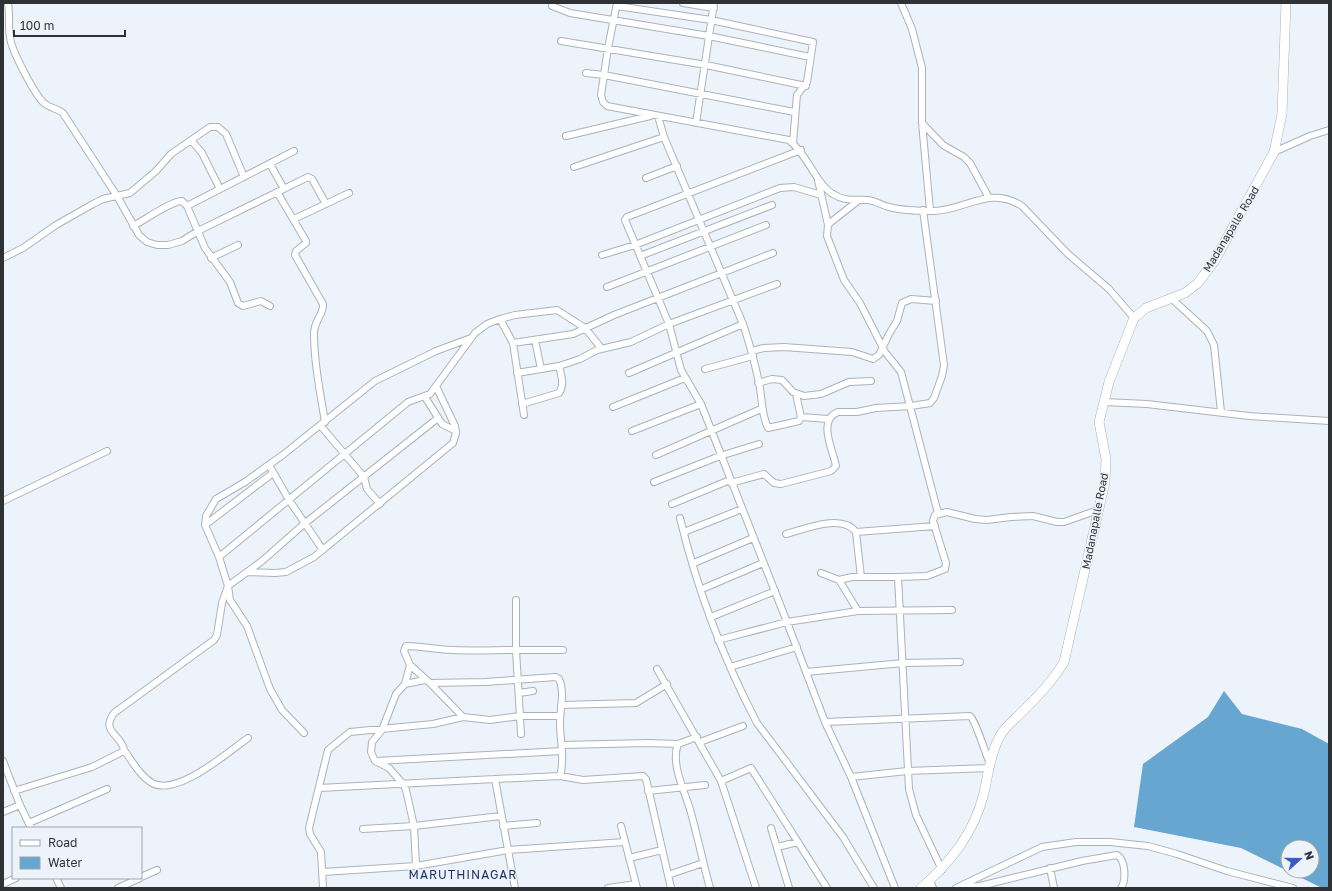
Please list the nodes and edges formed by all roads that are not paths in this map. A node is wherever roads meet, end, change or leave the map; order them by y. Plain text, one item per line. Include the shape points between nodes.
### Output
1 (8, 3) edge
2 (683, 3) edge
3 (901, 3) edge
4 (1286, 3) edge
5 (617, 4) edge
6 (552, 6) dead end
7 (714, 6) edge
8 (614, 19) junction
9 (711, 20) junction
10 (709, 36) junction
11 (561, 42) dead end
12 (608, 48) junction
13 (810, 58) junction
14 (706, 65) junction
15 (586, 73) dead end
16 (604, 74) junction
17 (806, 86) junction
18 (701, 94) junction
19 (794, 112) junction
20 (656, 116) junction
21 (696, 123) junction
22 (922, 123) junction
23 (1329, 130) edge
24 (566, 136) dead end
25 (664, 137) junction
26 (191, 140) junction
27 (793, 144) junction
28 (800, 150) junction
29 (294, 151) dead end
30 (1274, 152) junction
31 (270, 164) junction
32 (677, 166) junction
33 (574, 167) dead end
34 (817, 175) junction
35 (244, 177) junction
36 (646, 178) dead end
37 (220, 189) junction
38 (284, 189) junction
39 (277, 192) junction
40 (689, 193) junction
41 (349, 194) dead end
42 (821, 195) junction
43 (117, 196) junction
44 (989, 198) junction
45 (859, 200) junction
46 (326, 204) junction
47 (772, 205) dead end
48 (187, 206) junction
49 (923, 210) junction
50 (930, 210) junction
51 (294, 219) junction
52 (699, 219) junction
53 (766, 225) dead end
54 (828, 225) junction
55 (133, 226) junction
56 (198, 231) junction
57 (705, 232) junction
58 (238, 245) dead end
59 (635, 245) junction
60 (710, 247) junction
61 (773, 253) dead end
62 (602, 255) dead end
63 (640, 256) junction
64 (3, 258) edge
65 (211, 258) junction
66 (646, 273) junction
67 (722, 273) junction
68 (777, 284) dead end
69 (607, 287) dead end
70 (657, 298) junction
71 (1171, 298) junction
72 (733, 299) junction
73 (936, 301) junction
74 (270, 306) dead end
75 (1134, 318) junction
76 (500, 319) junction
77 (669, 324) junction
78 (743, 324) junction
79 (585, 328) junction
80 (471, 338) junction
81 (535, 340) junction
82 (513, 343) junction
83 (882, 348) junction
84 (602, 349) junction
85 (677, 352) junction
86 (752, 354) junction
87 (559, 366) junction
88 (541, 369) junction
89 (705, 369) dead end
90 (517, 373) junction
91 (629, 373) dead end
92 (685, 378) junction
93 (871, 381) dead end
94 (758, 383) junction
95 (436, 386) junction
96 (796, 394) junction
97 (424, 397) junction
98 (1104, 402) junction
99 (522, 404) junction
100 (701, 404) junction
101 (911, 406) junction
102 (613, 407) dead end
103 (761, 409) junction
104 (1221, 412) junction
105 (524, 415) dead end
106 (801, 417) junction
107 (438, 418) junction
108 (828, 419) junction
109 (1329, 420) edge
110 (322, 423) junction
111 (456, 431) junction
112 (632, 431) dead end
113 (712, 431) junction
114 (759, 444) dead end
115 (108, 451) dead end
116 (346, 455) junction
117 (656, 455) dead end
118 (720, 456) junction
119 (268, 465) junction
120 (273, 473) junction
121 (364, 477) junction
122 (654, 482) dead end
123 (731, 482) junction
124 (289, 500) junction
125 (3, 501) edge
126 (380, 504) junction
127 (672, 504) dead end
128 (742, 509) junction
129 (1098, 510) junction
130 (938, 513) junction
131 (680, 518) dead end
132 (304, 524) junction
133 (205, 525) junction
134 (935, 526) junction
135 (684, 532) junction
136 (856, 532) junction
137 (786, 534) dead end
138 (753, 538) junction
139 (323, 550) junction
140 (219, 557) junction
141 (694, 563) junction
142 (763, 563) junction
143 (246, 572) junction
144 (821, 573) dead end
145 (862, 577) junction
146 (898, 577) junction
147 (839, 580) junction
148 (228, 586) junction
149 (702, 589) junction
150 (775, 591) junction
151 (516, 600) dead end
152 (858, 610) junction
153 (901, 610) junction
154 (952, 610) dead end
155 (710, 617) junction
156 (787, 622) junction
157 (718, 640) junction
158 (797, 647) junction
159 (516, 650) junction
160 (563, 650) dead end
161 (960, 662) dead end
162 (903, 663) junction
163 (410, 665) junction
164 (730, 668) junction
165 (657, 669) dead end
166 (806, 672) junction
167 (518, 680) junction
168 (427, 681) junction
169 (405, 684) junction
170 (666, 684) junction
171 (533, 691) dead end
172 (519, 693) junction
173 (561, 706) junction
174 (520, 716) junction
175 (560, 716) junction
176 (463, 717) junction
177 (904, 718) junction
178 (824, 722) junction
179 (742, 726) dead end
180 (382, 730) junction
181 (304, 733) dead end
182 (521, 734) dead end
183 (248, 738) dead end
184 (698, 740) junction
185 (678, 744) junction
186 (562, 748) junction
187 (124, 750) junction
188 (3, 760) edge
189 (375, 761) junction
190 (989, 766) junction
191 (908, 771) junction
192 (560, 776) junction
193 (851, 778) junction
194 (495, 779) junction
195 (721, 781) junction
196 (403, 784) junction
197 (705, 785) dead end
198 (319, 788) junction
199 (681, 788) junction
200 (108, 789) dead end
201 (14, 791) junction
202 (648, 791) junction
203 (20, 805) junction
204 (3, 812) edge
205 (501, 816) junction
206 (537, 823) dead end
207 (30, 826) edge
208 (414, 826) junction
209 (503, 826) junction
210 (621, 826) dead end
211 (771, 828) dead end
212 (363, 829) dead end
213 (625, 842) junction
214 (798, 842) junction
215 (777, 847) junction
216 (508, 850) junction
217 (662, 850) junction
218 (629, 858) junction
219 (703, 863) junction
220 (416, 866) junction
221 (1050, 868) junction
222 (157, 870) dead end
223 (942, 870) junction
224 (323, 872) junction
225 (668, 875) junction
226 (142, 877) edge
227 (14, 879) edge
228 (56, 879) edge
229 (138, 879) edge
230 (3, 884) edge
231 (931, 884) edge
232 (636, 886) edge
233 (61, 888) edge
234 (118, 888) edge
235 (323, 888) edge
236 (515, 888) edge
237 (608, 888) edge
238 (671, 888) edge
239 (710, 888) edge
240 (756, 888) edge
241 (789, 888) edge
242 (828, 888) edge
243 (874, 888) edge
244 (895, 888) edge
245 (921, 888) edge
246 (957, 888) edge
247 (1054, 888) edge
248 (1121, 888) edge
249 (1293, 888) edge

1 - 43 street via 9,36 18,59 42,101 63,114
2 - 7 street
3 - 22 street via 912,29 922,68
4 - 30 main road, Madanapalle Road via 1282,114
5 - 8 street
5 - 9 street
6 - 8 street via 570,13
7 - 9 street
8 - 10 street
8 - 12 street
9 - 10 street
9 - 13 street via 813,42
10 - 13 street
10 - 14 street
11 - 12 street
12 - 14 street
12 - 16 street
13 - 17 street
14 - 17 street
14 - 18 street
15 - 16 street
16 - 18 street
16 - 20 street via 601,95 607,106
17 - 19 street via 798,93
18 - 19 street
18 - 21 street
19 - 27 street
20 - 21 street
20 - 24 street
20 - 25 street
21 - 27 street via 789,140
22 - 44 street via 944,145 970,163
22 - 50 street
23 - 30 street
25 - 32 street
25 - 33 street
26 - 35 street via 210,127 218,127 228,138
26 - 37 street via 202,153
26 - 43 street via 169,156 130,194
27 - 28 street
28 - 34 street
28 - 40 street
29 - 31 street
30 - 71 main road, Madanapalle Road via 1215,260 1192,289
31 - 35 street
31 - 38 street
32 - 36 street
32 - 40 street
34 - 42 street
34 - 45 street via 832,194
35 - 37 street
37 - 48 street
38 - 39 street
38 - 46 street via 310,178
39 - 51 street
39 - 56 street
40 - 52 street
40 - 59 street via 626,219
41 - 46 street
42 - 52 street via 788,186
42 - 54 street
43 - 55 street
43 - 64 street via 93,204
44 - 50 street
44 - 75 street via 1006,198 1022,206 1068,254 1108,289
45 - 49 street via 876,201 889,207
45 - 54 street
46 - 51 street
47 - 57 street
48 - 55 street via 182,201 177,201
48 - 56 street
49 - 50 street
49 - 73 street
51 - 110 street via 307,242 296,252 296,259 324,306 316,321 314,332
52 - 57 street
52 - 59 street
53 - 60 street
54 - 83 street via 827,236 844,280 860,303
55 - 56 street via 147,242 157,245 176,244
56 - 65 street
57 - 60 street
57 - 63 street
58 - 65 street
59 - 62 street
59 - 63 street
60 - 66 street
60 - 67 street
61 - 67 street
63 - 66 street
65 - 74 street via 230,282 240,305 246,306 261,301
66 - 69 street
66 - 70 street
67 - 70 street
67 - 72 street
68 - 72 street
70 - 77 street
70 - 79 street
71 - 75 main road, Madanapalle Road via 1146,308
71 - 104 street via 1207,331 1214,345
72 - 77 street
72 - 78 street
73 - 83 street via 911,299 902,303 897,321
73 - 101 street via 944,369 932,401
75 - 98 main road, Madanapalle Road via 1108,382
76 - 79 street via 557,310
76 - 80 street via 482,326
76 - 82 street
77 - 84 street via 631,342
77 - 85 street
78 - 85 street
78 - 86 street
79 - 81 street via 567,336
79 - 84 street
80 - 95 street
80 - 110 street via 436,351 375,381
81 - 82 street
81 - 88 street
82 - 90 street
83 - 86 street via 879,355 873,359 852,352 784,347 764,348
83 - 101 street via 901,372
84 - 87 street
85 - 91 street
85 - 92 street
86 - 89 street
86 - 94 street
87 - 88 street
87 - 99 street via 562,381 559,393
88 - 90 street
90 - 99 street
92 - 100 street
92 - 102 street
93 - 96 street via 850,382 812,396
94 - 96 street via 772,379 782,380
94 - 103 street
95 - 97 street
95 - 111 street via 453,419
96 - 106 street
97 - 107 street
97 - 116 street via 408,402
98 - 104 street
98 - 129 main road, Madanapalle Road via 1099,429 1106,459 1106,472
99 - 105 street
100 - 112 street
100 - 113 street
101 - 108 street via 838,412
101 - 130 street
103 - 106 street via 769,429 798,422
103 - 113 street
104 - 109 street
106 - 108 street
107 - 111 street via 445,426
107 - 121 street
108 - 123 street via 836,466 831,471 780,484 774,483 764,474
110 - 116 street
110 - 119 street
111 - 126 street via 453,443
113 - 117 street
113 - 118 street
114 - 118 street
115 - 125 street
116 - 121 street
116 - 124 street
118 - 122 street
118 - 123 street
119 - 120 street
119 - 133 street via 216,499 206,516
120 - 124 street
120 - 133 street
121 - 126 street via 367,489
121 - 132 street
123 - 127 street
123 - 128 street
124 - 132 street
124 - 140 street
126 - 139 street
128 - 135 street
128 - 138 street
129 - 130 street via 1071,520 1057,522 1033,516 987,520 947,512
129 - 190 main road, Madanapalle Road via 1064,662 1054,679 999,737
130 - 134 street via 934,517
131 - 135 street
132 - 139 street
132 - 143 street
133 - 140 street
134 - 136 street
134 - 146 street via 946,563 945,569 927,576
135 - 141 street
136 - 137 street via 849,526 837,523
136 - 145 street
138 - 141 street
138 - 142 street
139 - 143 street via 286,572
140 - 148 street
141 - 149 street
142 - 149 street
142 - 150 street
143 - 148 street
144 - 147 street
145 - 146 street
145 - 147 street
146 - 153 street
147 - 152 street
148 - 181 street via 230,600 247,626 275,700
148 - 187 street via 214,640 110,717 111,732 123,745
149 - 155 street
150 - 155 street
150 - 156 street
151 - 159 street
152 - 153 street
152 - 156 street
153 - 154 street
153 - 162 street
155 - 157 street
156 - 157 street
156 - 158 street
157 - 164 street
158 - 164 street
158 - 166 street
159 - 160 street
159 - 163 street via 472,651 406,646 404,651
159 - 167 street
161 - 162 street
162 - 166 street
162 - 177 street
163 - 168 street
163 - 169 street
164 - 243 street via 757,723 843,837
165 - 170 street
166 - 178 street
167 - 168 street
167 - 172 street
167 - 173 street via 556,677 559,679
168 - 169 street
168 - 176 street
169 - 180 street via 396,694
170 - 173 street via 636,703
170 - 184 street
171 - 172 street
172 - 174 street
173 - 175 street
174 - 175 street
174 - 176 street via 490,720
174 - 182 street
175 - 186 street
176 - 180 street via 433,724
177 - 178 street
177 - 190 street via 970,716 975,721
177 - 191 street
178 - 193 street
179 - 184 street
180 - 189 street via 372,742 371,752
180 - 198 street via 350,732 332,745 324,763
183 - 187 street via 195,775 170,786 152,784 144,778
184 - 185 street
184 - 195 street
185 - 186 street via 648,743
185 - 199 street via 676,755
186 - 189 street
186 - 192 street via 563,765
187 - 201 street via 120,755 92,767
188 - 201 street
189 - 196 street via 389,768
190 - 191 street
190 - 223 main road, Madanapalle Road via 975,822 959,849
191 - 193 street
191 - 223 street via 908,790 916,815
192 - 194 street
192 - 202 street via 583,780 643,776
193 - 244 street
194 - 196 street
194 - 205 street
195 - 214 street via 749,768 752,769
195 - 240 street
196 - 198 street
196 - 208 street
197 - 199 street
198 - 224 street via 309,831 321,852
199 - 202 street
199 - 219 street via 691,811
200 - 207 street
201 - 203 street
202 - 217 street
203 - 204 street
203 - 207 street
205 - 208 street
205 - 209 street
206 - 209 street
208 - 212 street
208 - 220 street
209 - 216 street
210 - 213 street
211 - 215 street
213 - 216 street
213 - 218 street
214 - 215 street
214 - 242 street
215 - 241 street
216 - 220 street
216 - 236 street
217 - 218 street
217 - 225 street
218 - 232 street
219 - 225 street
219 - 239 street
220 - 224 street
221 - 246 street via 980,886
221 - 247 street
221 - 248 street via 1119,856 1124,863 1124,884
222 - 226 street
223 - 231 main road, Madanapalle Road
224 - 235 street
225 - 238 street
227 - 230 street
228 - 233 street
229 - 234 street
231 - 245 main road, Madanapalle Road
232 - 237 street
246 - 249 street via 1042,847 1076,842 1148,846 1227,871

